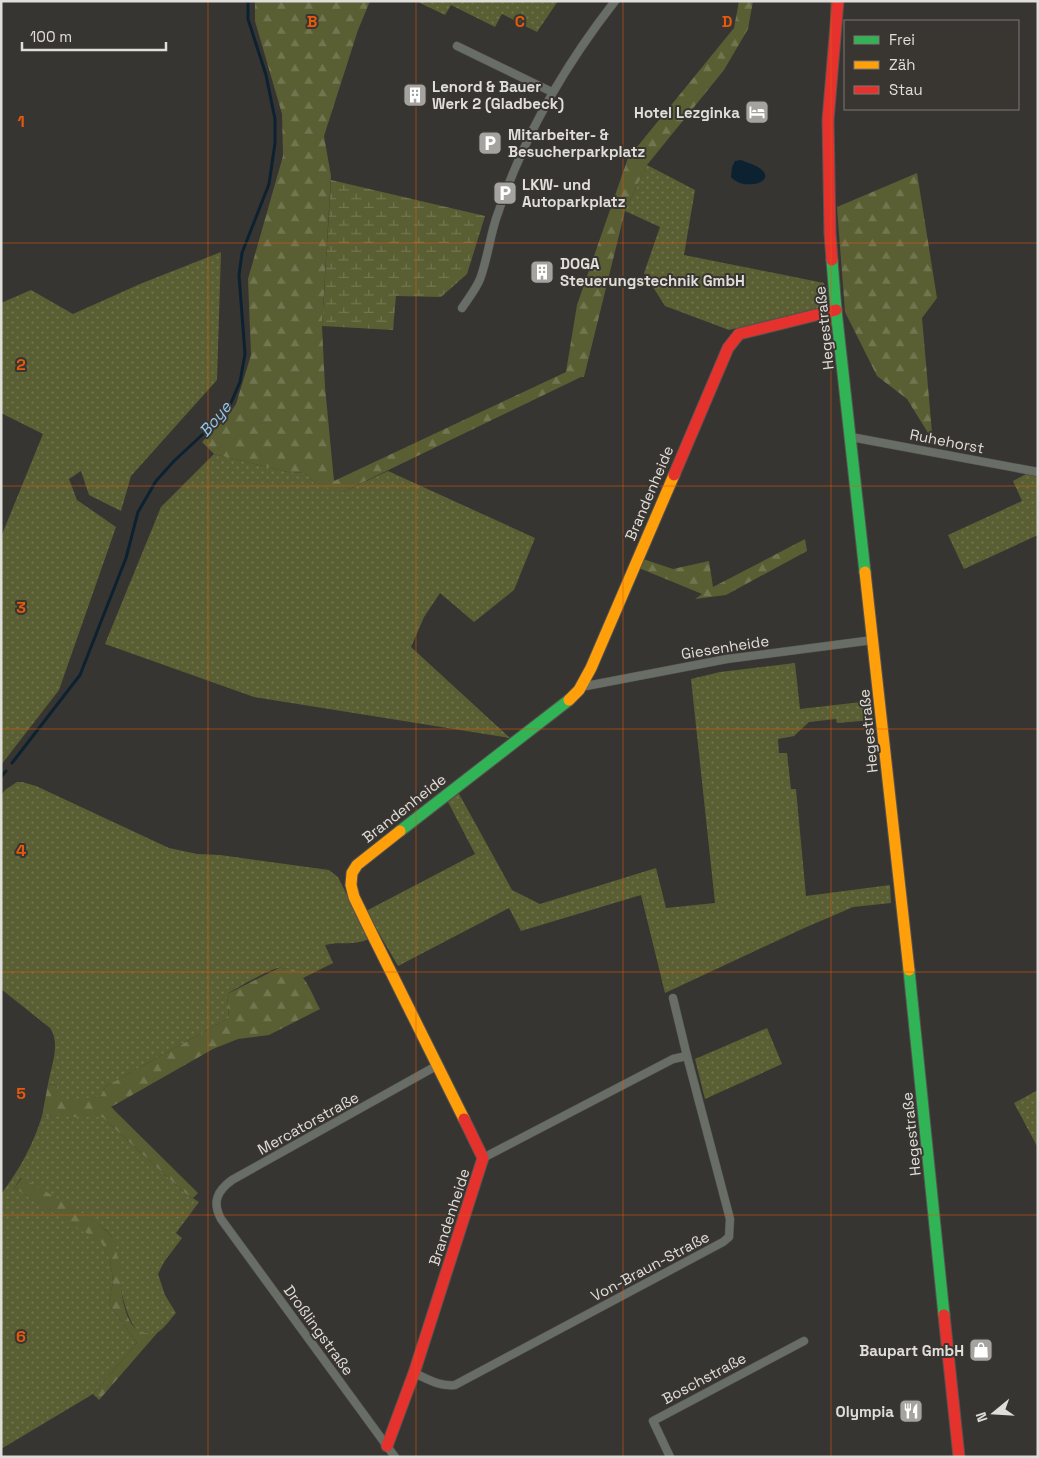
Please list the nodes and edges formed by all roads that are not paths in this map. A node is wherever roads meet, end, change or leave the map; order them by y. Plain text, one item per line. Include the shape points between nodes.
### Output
1 (614, 1) edge
2 (838, 1) edge
3 (457, 46) dead end
4 (552, 92) junction
5 (462, 308) dead end
6 (836, 310) junction
7 (851, 437) junction
8 (1038, 472) edge
9 (873, 640) junction
10 (581, 687) junction
11 (674, 998) dead end
12 (687, 1056) junction
13 (438, 1065) junction
14 (483, 1158) junction
15 (221, 1219) joint
16 (804, 1341) dead end
17 (414, 1373) junction
18 (387, 1446) junction
19 (395, 1457) edge
20 (670, 1457) edge
21 (959, 1457) edge

1 - 4 street
2 - 6 street, Hegestraße via 828,120 830,232
3 - 4 street
4 - 5 street via 498,213 480,280
6 - 7 street, Hegestraße
6 - 10 street, Brandenheide via 739,334 728,348
7 - 8 street, Ruhehorst
7 - 9 street, Hegestraße
9 - 10 street, Giesenheide via 727,659
9 - 21 street, Hegestraße
10 - 13 street, Brandenheide via 566,703 362,860 350,877 354,897 389,972
11 - 12 street, Von-Braun-Straße
12 - 14 street via 673,1059
12 - 17 street, Von-Braun-Straße via 730,1219 729,1237 455,1385 439,1384
13 - 14 street, Brandenheide
13 - 15 street, Mercatorstraße via 232,1180 218,1195 216,1209
14 - 17 street, Brandenheide
15 - 18 street, Droßlingstraße
16 - 20 street, Boschstraße via 653,1421
17 - 18 street, Brandenheide
18 - 19 street, Droßlingstraße

